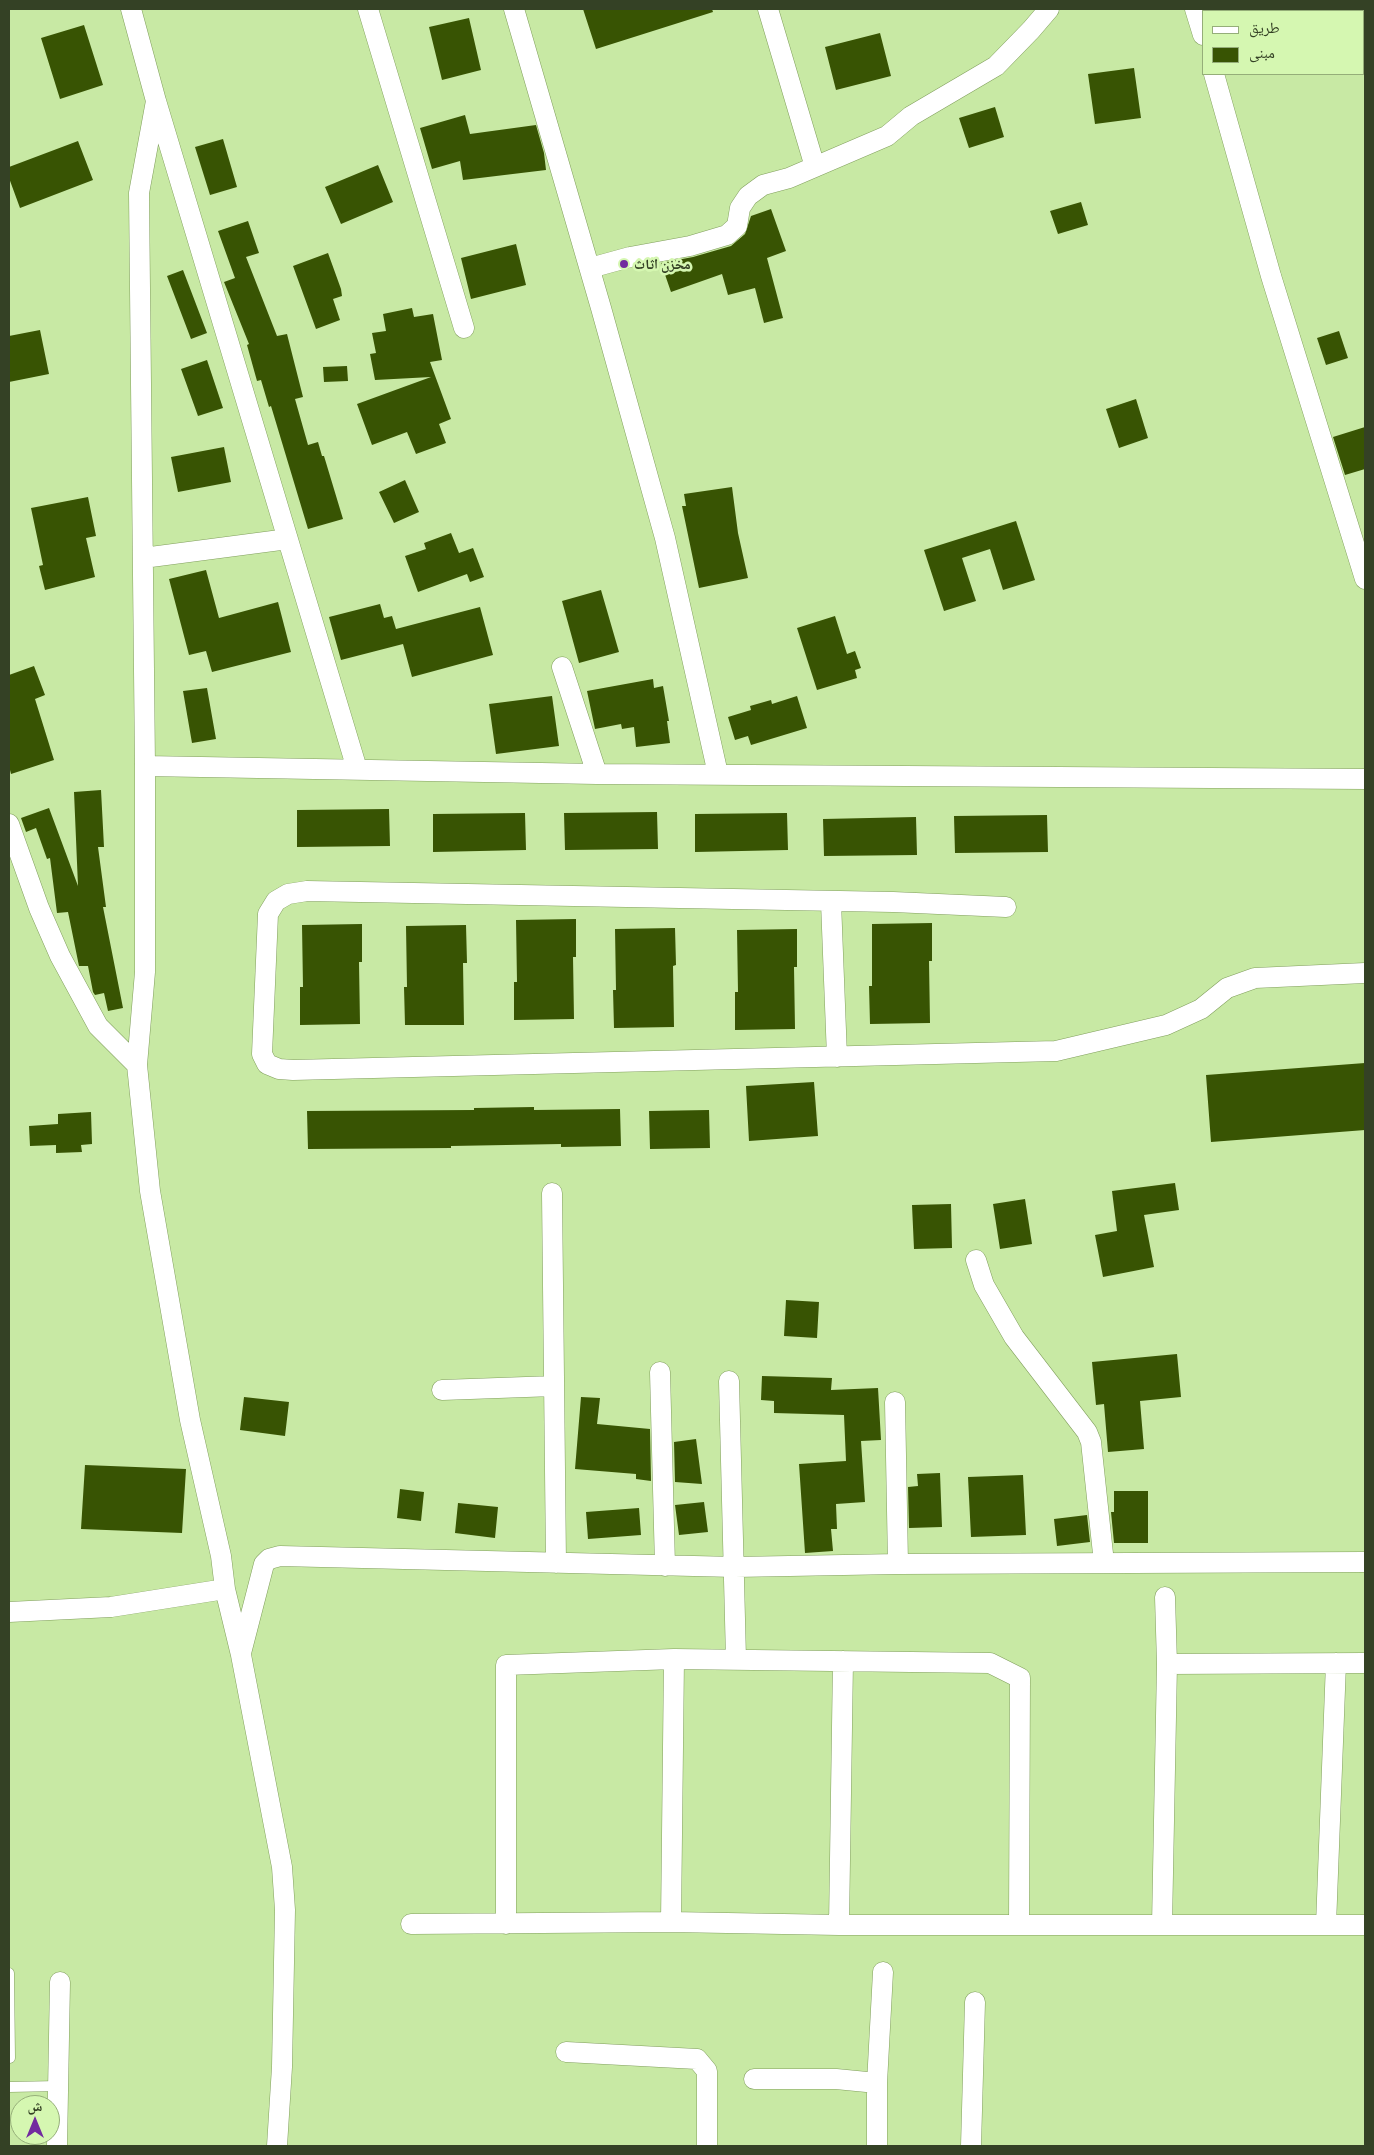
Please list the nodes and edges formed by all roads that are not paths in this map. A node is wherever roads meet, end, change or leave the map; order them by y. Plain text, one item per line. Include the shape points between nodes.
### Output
1 (131, 9) edge
2 (368, 9) edge
3 (514, 9) edge
4 (768, 9) edge
5 (1049, 9) edge
6 (1196, 9) edge
7 (1202, 31) edge
8 (1214, 75) edge
9 (156, 102) junction
10 (815, 167) junction
11 (590, 268) junction
12 (464, 328) dead end
13 (288, 539) junction
14 (143, 558) junction
15 (1365, 579) edge
16 (562, 667) dead end
17 (145, 766) junction
18 (357, 769) junction
19 (597, 774) junction
20 (718, 774) junction
21 (1365, 779) edge
22 (9, 824) edge
23 (831, 902) junction
24 (1006, 907) dead end
25 (1365, 973) edge
26 (837, 1057) junction
27 (137, 1065) junction
28 (552, 1193) dead end
29 (976, 1260) dead end
30 (660, 1372) dead end
31 (729, 1381) dead end
32 (554, 1386) junction
33 (442, 1390) dead end
34 (894, 1402) dead end
35 (1365, 1562) edge
36 (556, 1563) junction
37 (1104, 1563) junction
38 (898, 1564) junction
39 (665, 1566) junction
40 (735, 1567) junction
41 (225, 1589) junction
42 (1165, 1597) dead end
43 (9, 1612) edge
44 (241, 1655) junction
45 (674, 1658) junction
46 (736, 1660) junction
47 (843, 1661) junction
48 (1336, 1663) junction
49 (1365, 1663) edge
50 (1167, 1664) junction
51 (671, 1922) junction
52 (411, 1924) dead end
53 (506, 1924) junction
54 (839, 1924) junction
55 (1019, 1925) junction
56 (1162, 1925) junction
57 (1326, 1925) junction
58 (1365, 1925) edge
59 (883, 1972) dead end
60 (9, 1973) edge
61 (60, 1982) dead end
62 (974, 2002) dead end
63 (566, 2052) dead end
64 (10, 2058) dead end
65 (754, 2079) dead end
66 (877, 2083) junction
67 (58, 2086) junction
68 (9, 2087) edge
69 (57, 2146) edge
70 (277, 2146) edge
71 (707, 2146) edge
72 (877, 2146) edge
73 (971, 2146) edge

1 - 9 street
2 - 12 street
3 - 11 street
4 - 10 street
5 - 10 street via 996,66 911,116 887,136
6 - 7 street
8 - 15 street via 1271,276
9 - 13 street
9 - 14 street via 139,192
10 - 11 street via 763,185 748,196 740,208 737,226 727,235
11 - 20 street via 665,538
13 - 14 street
13 - 18 street
14 - 17 street
16 - 19 street
17 - 18 street
17 - 27 street via 145,972
18 - 19 street
19 - 20 street
20 - 21 street
22 - 27 street via 60,956 98,1026
23 - 24 street
23 - 26 street
23 - 26 street via 317,891 288,894 276,902 268,914 262,1054 267,1064 293,1070
25 - 26 street via 1255,978 1227,988 1201,1009 1166,1025 1056,1051
27 - 41 street via 150,1191 190,1420 221,1556
28 - 32 street
29 - 37 street via 984,1285 1014,1336 1087,1432 1091,1442
30 - 39 street
31 - 40 street
32 - 33 street
32 - 36 street
34 - 38 street
35 - 37 street
36 - 39 street
36 - 44 street via 274,1557 264,1564
37 - 38 street
38 - 40 street
39 - 40 street
40 - 46 street
41 - 43 street via 111,1607
41 - 44 street
42 - 50 street
44 - 70 street via 282,1867 285,1910
45 - 46 street
45 - 51 street
45 - 53 street via 506,1665
46 - 47 street
47 - 54 street
47 - 55 street via 990,1663 1020,1678
48 - 49 street
48 - 50 street
48 - 57 street
50 - 56 street
51 - 53 street
51 - 54 street
52 - 53 street
54 - 55 street
55 - 56 street
56 - 57 street
57 - 58 street
59 - 66 street
60 - 64 lane
61 - 67 street
62 - 73 street
63 - 71 street via 697,2059 707,2071
65 - 66 street via 836,2079
66 - 72 street
67 - 68 lane
67 - 69 street

